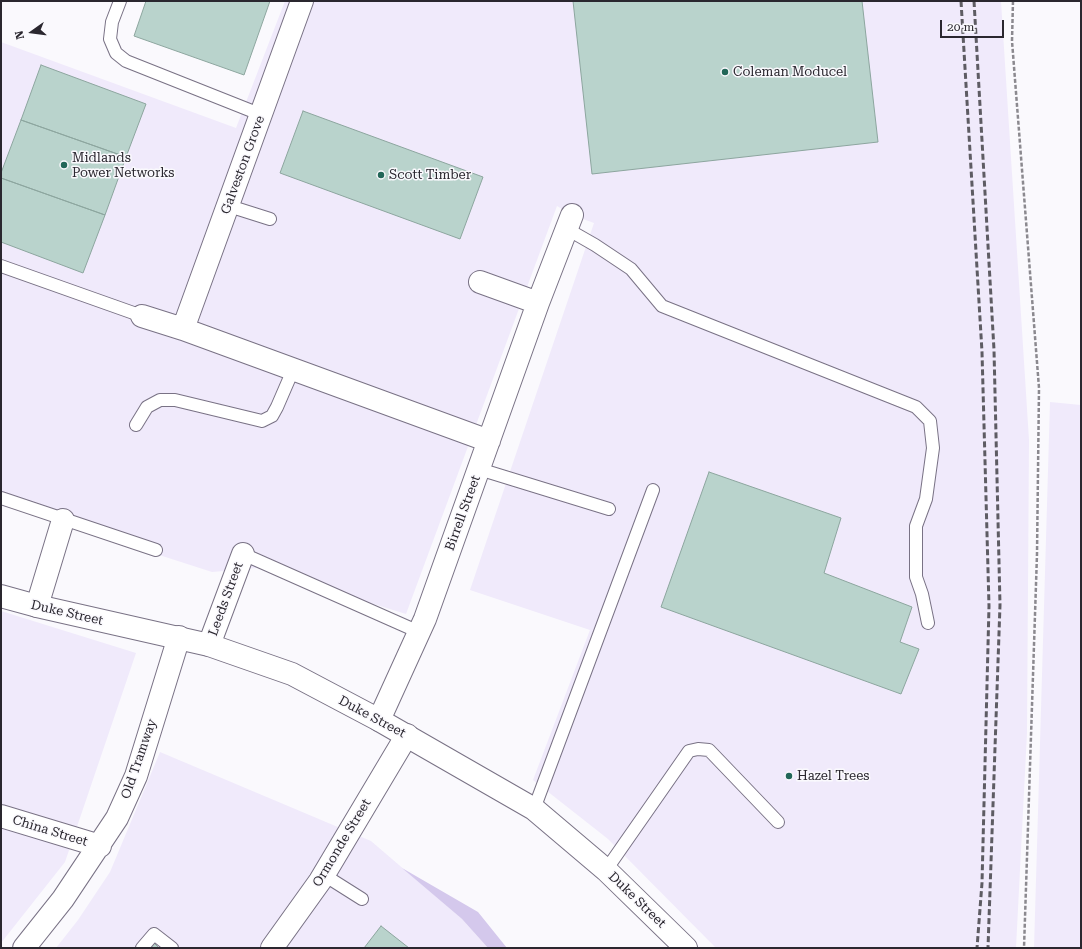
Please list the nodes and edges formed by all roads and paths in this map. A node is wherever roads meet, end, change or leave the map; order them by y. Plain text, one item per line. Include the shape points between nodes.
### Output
1 (120, 1) edge
2 (302, 1) edge
3 (1013, 1) edge
4 (262, 115) junction
5 (229, 206) junction
6 (270, 219) dead end
7 (569, 222) joint
8 (1, 266) edge
9 (480, 282) dead end
10 (538, 303) junction
11 (142, 316) joint
12 (183, 329) junction
13 (293, 370) junction
14 (136, 425) dead end
15 (489, 442) junction
16 (479, 468) junction
17 (653, 490) dead end
18 (1, 498) edge
19 (609, 509) dead end
20 (63, 520) junction
21 (156, 550) dead end
22 (243, 554) joint
23 (1, 596) edge
24 (37, 606) junction
25 (928, 623) dead end
26 (418, 632) junction
27 (179, 637) junction
28 (209, 645) junction
29 (379, 720) junction
30 (407, 735) junction
31 (534, 809) junction
32 (1, 816) edge
33 (778, 822) dead end
34 (100, 846) junction
35 (606, 870) junction
36 (324, 875) junction
37 (362, 899) dead end
38 (24, 948) edge
39 (142, 948) edge
40 (172, 948) edge
41 (272, 948) edge
42 (686, 948) edge
43 (1024, 948) edge

1 - 4 lane via 112,22 110,39 116,53 126,61
2 - 4 street, Galveston Grove
3 - 43 path via 1012,41 1039,388
4 - 5 street, Galveston Grove
5 - 6 lane
5 - 12 street, Galveston Grove
7 - 10 street, Birrell Street
7 - 25 lane via 596,245 631,269 662,306 916,407 930,421 933,448 926,499 916,526 916,577
8 - 11 lane
9 - 10 street
10 - 15 street, Birrell Street
11 - 12 street
12 - 13 street
13 - 14 lane via 278,407 272,416 262,421 175,400 160,400 147,407
13 - 15 street
15 - 16 street, Birrell Street
16 - 19 lane
16 - 26 street, Birrell Street
17 - 31 lane
18 - 20 lane
20 - 21 lane
20 - 24 street
22 - 26 lane
22 - 28 street, Leeds Street
23 - 24 street, Duke Street
24 - 27 street, Duke Street
26 - 29 street, Birrell Street
27 - 28 street, Duke Street
27 - 34 street, Old Tramway via 136,776 117,818
28 - 29 street, Duke Street via 292,674
29 - 30 street, Duke Street
30 - 31 street, Duke Street
30 - 36 street, Ormonde Street
31 - 35 street, Duke Street
32 - 34 street, China Street
33 - 35 lane via 709,750 690,751
34 - 38 street, Old Tramway
35 - 42 street, Duke Street
36 - 37 lane
36 - 41 street, Ormonde Street
39 - 40 lane via 154,934

